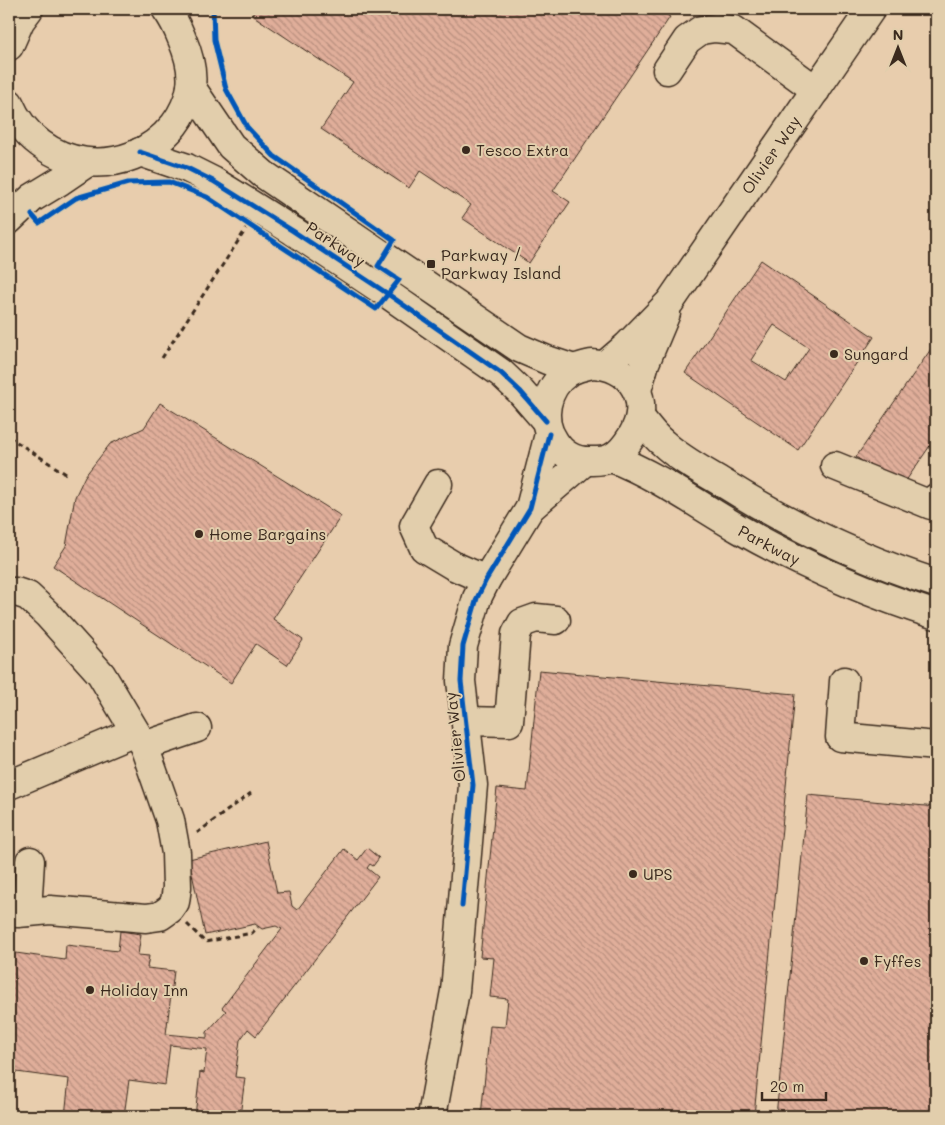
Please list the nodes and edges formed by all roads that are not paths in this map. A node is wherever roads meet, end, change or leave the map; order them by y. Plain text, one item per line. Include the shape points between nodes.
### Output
1 (29, 9) edge
2 (871, 9) edge
3 (176, 16) edge
4 (9, 46) edge
5 (667, 70) dead end
6 (191, 87) junction
7 (816, 90) junction
8 (10, 115) edge
9 (140, 152) junction
10 (88, 162) junction
11 (9, 220) edge
12 (670, 302) junction
13 (605, 365) junction
14 (574, 368) junction
15 (637, 390) junction
16 (640, 417) junction
17 (548, 428) junction
18 (612, 458) junction
19 (585, 461) junction
20 (835, 466) dead end
21 (438, 484) dead end
22 (936, 498) edge
23 (530, 508) junction
24 (486, 580) junction
25 (936, 583) edge
26 (9, 592) edge
27 (936, 615) edge
28 (556, 620) dead end
29 (844, 681) dead end
30 (466, 721) junction
31 (197, 728) dead end
32 (140, 739) junction
33 (936, 746) edge
34 (9, 785) edge
35 (30, 862) dead end
36 (18, 912) edge
37 (432, 1116) edge

1 - 4 main road
2 - 7 main road, Olivier Way
3 - 6 main road via 189,62
5 - 7 main road via 687,40 701,30 734,30
6 - 9 main road via 177,120 166,134
6 - 14 main road, Parkway via 231,146 263,174 519,348
7 - 12 main road, Olivier Way
8 - 10 main road via 36,142 68,159
9 - 10 main road via 116,161
9 - 17 main road, Parkway via 213,181 385,292 501,373 520,391
10 - 11 main road via 32,198
12 - 13 main road, Olivier Way
12 - 15 main road, Olivier Way
13 - 14 main road
13 - 15 main road via 621,372
14 - 17 main road via 554,386 547,403
15 - 16 main road
16 - 18 main road via 626,446
16 - 25 main road, Parkway via 662,443 744,496 861,555
17 - 19 main road via 558,448
17 - 23 main road, Olivier Way
18 - 19 main road
18 - 27 main road, Parkway via 643,471 743,531 804,561 867,591
19 - 23 main road, Olivier Way
20 - 22 main road via 931,506
21 - 24 main road via 414,526 424,548
23 - 24 main road, Olivier Way
24 - 30 main road, Olivier Way via 477,598 463,646 461,681
26 - 32 main road via 28,596 77,647 101,674
28 - 30 main road via 536,618 522,623 516,634 509,722
29 - 33 main road via 840,737
30 - 37 main road, Olivier Way via 473,785 455,991
31 - 32 main road
32 - 34 main road
32 - 36 main road via 170,820 175,848 175,902 160,916 146,918 50,910
35 - 36 main road

